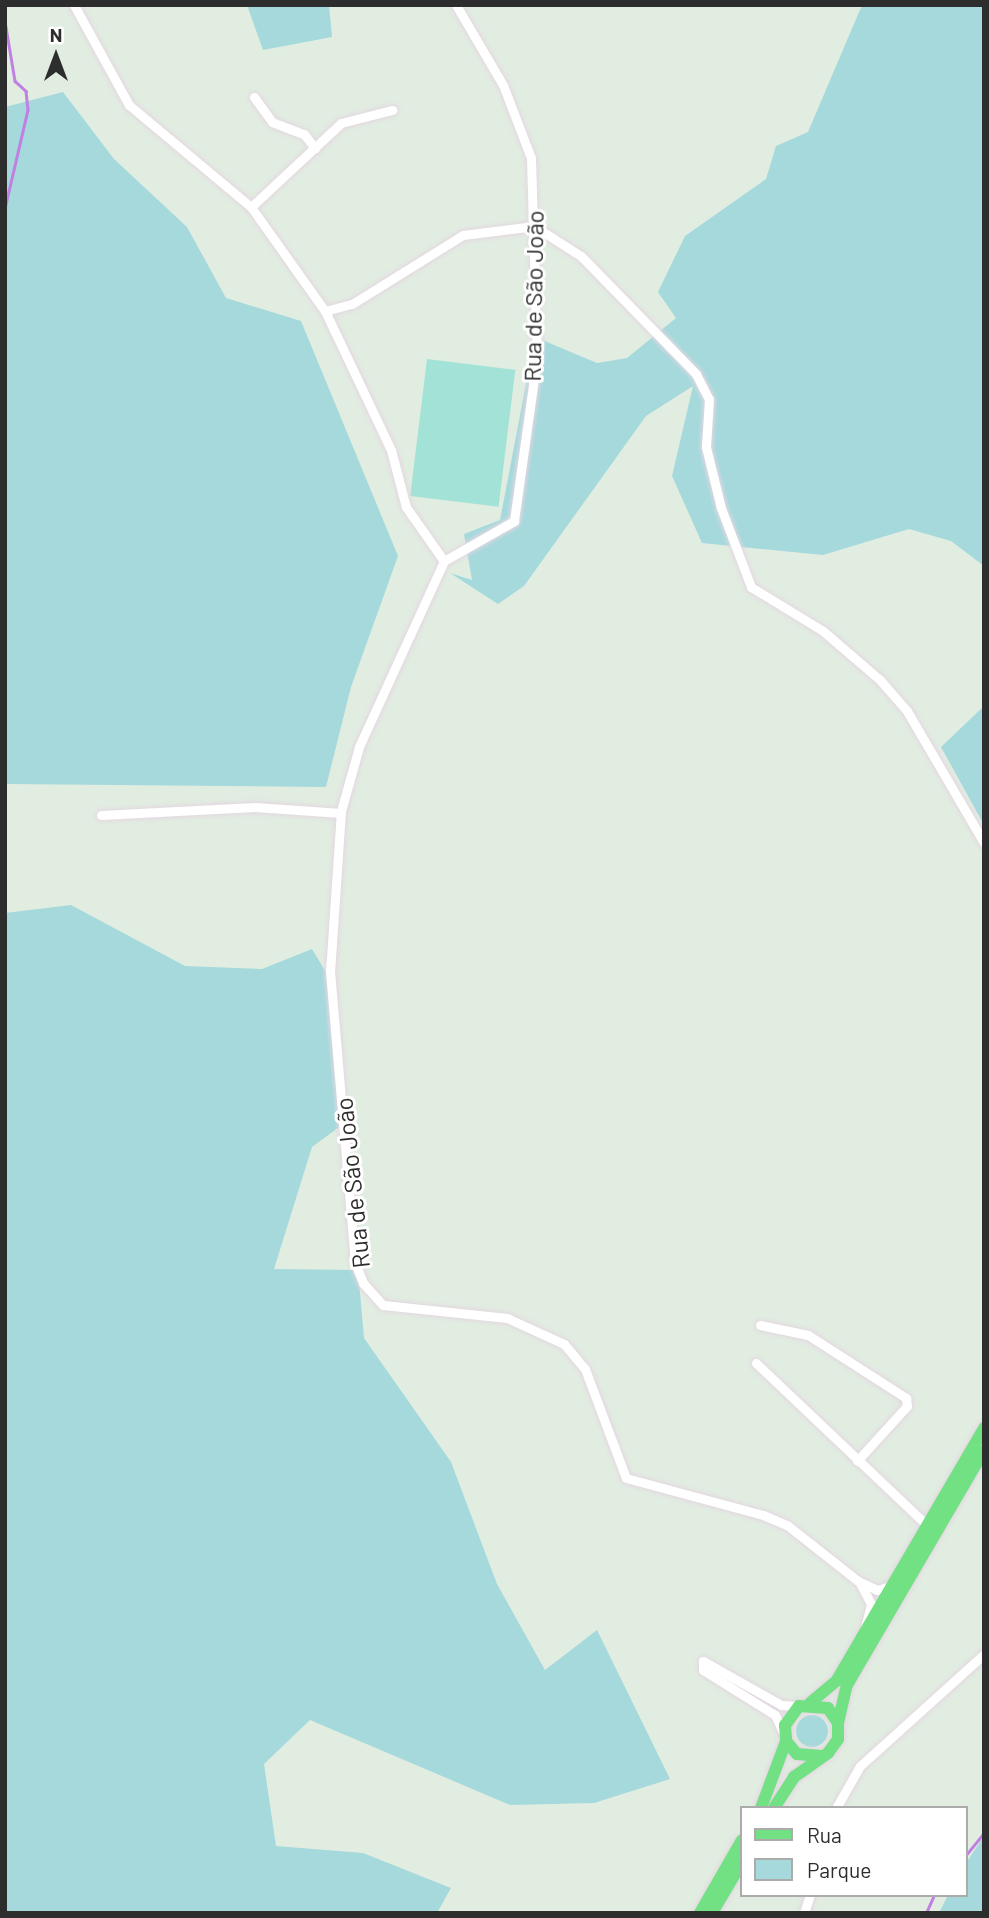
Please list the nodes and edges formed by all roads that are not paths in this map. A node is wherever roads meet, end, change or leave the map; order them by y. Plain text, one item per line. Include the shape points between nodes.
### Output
1 (74, 5) edge
2 (456, 5) edge
3 (254, 97) dead end
4 (392, 110) dead end
5 (315, 148) junction
6 (251, 207) junction
7 (534, 226) junction
8 (325, 311) junction
9 (444, 561) junction
10 (341, 813) junction
11 (101, 815) dead end
12 (984, 843) edge
13 (760, 1325) dead end
14 (756, 1363) dead end
15 (984, 1427) edge
16 (984, 1451) edge
17 (857, 1461) junction
18 (927, 1525) junction
19 (858, 1581) junction
20 (891, 1586) junction
21 (864, 1632) junction
22 (984, 1654) edge
23 (805, 1704) junction
24 (838, 1723) junction
25 (785, 1737) junction
26 (821, 1756) junction
27 (762, 1806) edge
28 (775, 1806) edge
29 (837, 1806) edge
30 (740, 1843) edge
31 (740, 1865) edge
32 (700, 1913) edge
33 (712, 1913) edge

1 - 6 street via 129,105
2 - 7 street, Rua de São João via 524,132
3 - 5 street via 272,122 303,134
4 - 5 street via 341,123
5 - 6 street
6 - 8 street
7 - 8 street via 463,235 352,304
7 - 9 street, Rua de São João via 537,351 514,522
7 - 12 street via 581,256 696,374 709,399 706,447 724,521 751,587 823,631 880,680 907,711
8 - 9 street via 391,450 406,507
9 - 10 street, Rua de São João via 359,747
10 - 11 street via 255,807
10 - 19 street, Rua de São João via 330,971 355,1263 363,1283 396,1310 507,1318 564,1344 585,1369 626,1478 787,1525
13 - 17 street via 808,1335 906,1398 907,1406
14 - 17 street
15 - 18 main road
16 - 24 main road via 846,1685
17 - 18 street
18 - 20 main road
19 - 20 street via 877,1590
19 - 21 street via 871,1604
20 - 21 main road
21 - 23 main road via 837,1680
22 - 29 street via 860,1766
23 - 24 main road via 828,1708
23 - 25 main road
23 - 25 street via 781,1705 703,1661 703,1670 775,1715
24 - 26 main road via 834,1747
25 - 26 main road via 804,1757
25 - 27 main road
26 - 28 main road via 794,1777
30 - 32 main road
31 - 33 main road

